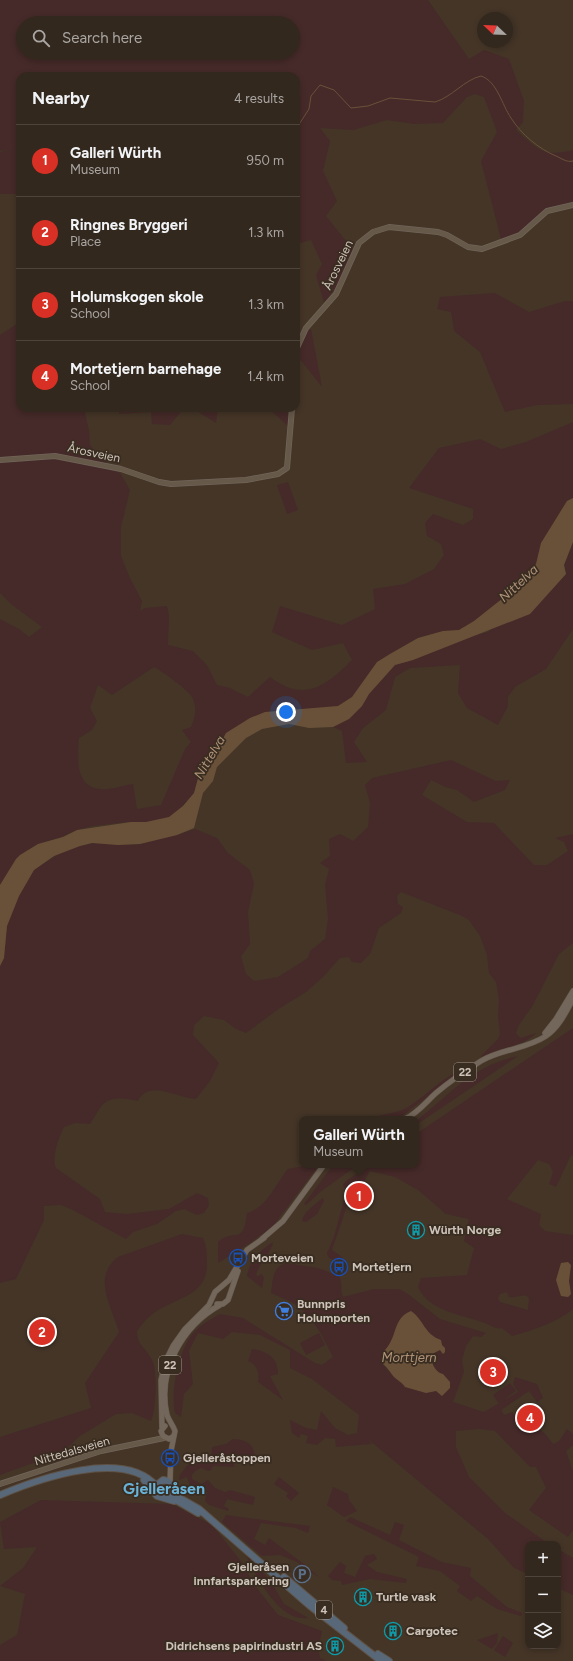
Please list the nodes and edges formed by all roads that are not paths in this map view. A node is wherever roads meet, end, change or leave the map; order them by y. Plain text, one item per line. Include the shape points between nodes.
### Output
1 (573, 205) edge
2 (300, 341) edge
3 (292, 412) edge
4 (0, 460) edge
5 (573, 991) edge
6 (573, 999) edge
7 (535, 1041) junction
8 (409, 1116) edge
9 (322, 1168) edge
10 (264, 1238) junction
11 (220, 1289) junction
12 (229, 1296) junction
13 (213, 1298) junction
14 (220, 1304) junction
15 (171, 1425) junction
16 (162, 1429) junction
17 (174, 1436) junction
18 (165, 1438) junction
19 (151, 1440) junction
20 (171, 1450) junction
21 (171, 1469) junction
22 (138, 1475) junction
23 (162, 1480) junction
24 (0, 1484) edge
25 (171, 1486) junction
26 (157, 1487) junction
27 (166, 1494) junction
28 (0, 1495) edge
29 (179, 1503) junction
30 (206, 1516) junction
31 (259, 1559) junction
32 (381, 1661) edge
33 (389, 1661) edge

1 - 2 main road, Årosveien via 547,211 520,234 482,249 468,247 438,232 389,227 373,232 359,243 336,294 306,328
3 - 4 main road, Årosveien via 288,466 282,473 270,476 239,481 171,484 121,468 55,456
5 - 7 main road, 22 via 553,1024
6 - 7 main road, 22 via 554,1029
7 - 8 main road, 22 via 481,1061
9 - 10 main road, 22 via 283,1221
10 - 11 main road, 22 via 247,1250 229,1280
10 - 12 main road, 22 via 244,1260
11 - 12 main road via 226,1291
11 - 13 main road, 22 via 215,1292
12 - 14 main road, 22 via 226,1303
13 - 14 main road
13 - 16 main road, 22 via 180,1335 168,1356 161,1386
14 - 15 main road, 22 via 187,1332 172,1358 166,1393 167,1413
15 - 16 main road via 166,1425
15 - 17 main road, 22 via 175,1431
16 - 18 main road, 22
16 - 19 main road, Nittedalsveien
17 - 18 main road
17 - 20 main road, 22
18 - 19 main road, Nittedalsveien
18 - 20 main road, 22
19 - 24 main road, Nittedalsveien via 95,1453
20 - 21 main road, 22
21 - 23 main road
21 - 25 main road, 22
22 - 23 highway, 4
22 - 26 highway, 4
22 - 28 highway, 4 via 109,1468 83,1469
22 - 29 highway, 4 via 159,1497
23 - 25 highway, 4
23 - 26 highway
25 - 27 highway
25 - 30 highway, 4 via 178,1497
26 - 27 highway, 4 via 160,1493
27 - 29 highway, 4
29 - 30 highway, 4
30 - 31 highway, 4
31 - 32 highway, 4 via 309,1605
31 - 33 highway, 4

